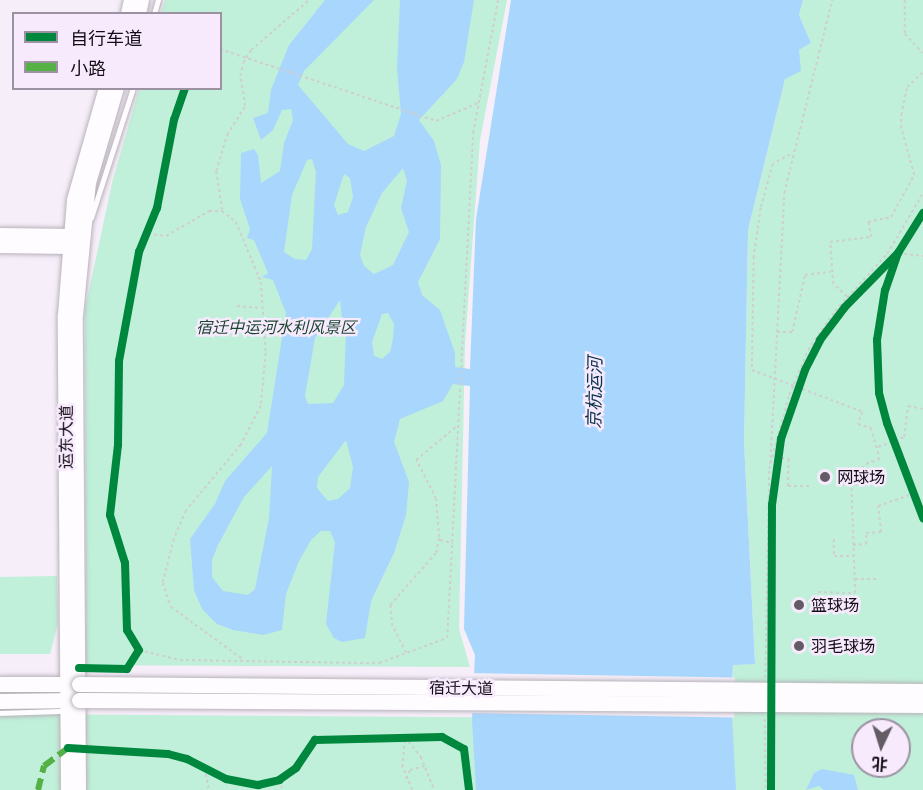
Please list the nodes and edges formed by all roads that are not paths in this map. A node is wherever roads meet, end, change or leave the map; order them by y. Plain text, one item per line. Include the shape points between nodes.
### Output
1 (105, 90) edge
2 (116, 90) edge
3 (132, 90) edge
4 (0, 235) edge
5 (75, 241) junction
6 (0, 246) edge
7 (0, 684) edge
8 (74, 684) junction
9 (923, 691) edge
10 (0, 701) edge
11 (71, 704) junction
12 (923, 705) edge
13 (0, 713) edge
14 (68, 790) edge
15 (79, 790) edge

1 - 5 main road, 运东大道 via 77,186
2 - 5 main road, 运东大道
3 - 5 lane
4 - 5 main road
5 - 6 main road
5 - 8 main road, 运东大道
7 - 8 main road, 宿迁大道
8 - 9 main road, 宿迁大道, bridge
8 - 11 main road, 运东大道
10 - 11 main road, 宿迁大道
11 - 12 main road, 宿迁大道, bridge
11 - 13 lane
11 - 14 main road, 运东大道
11 - 15 main road, 运东大道

